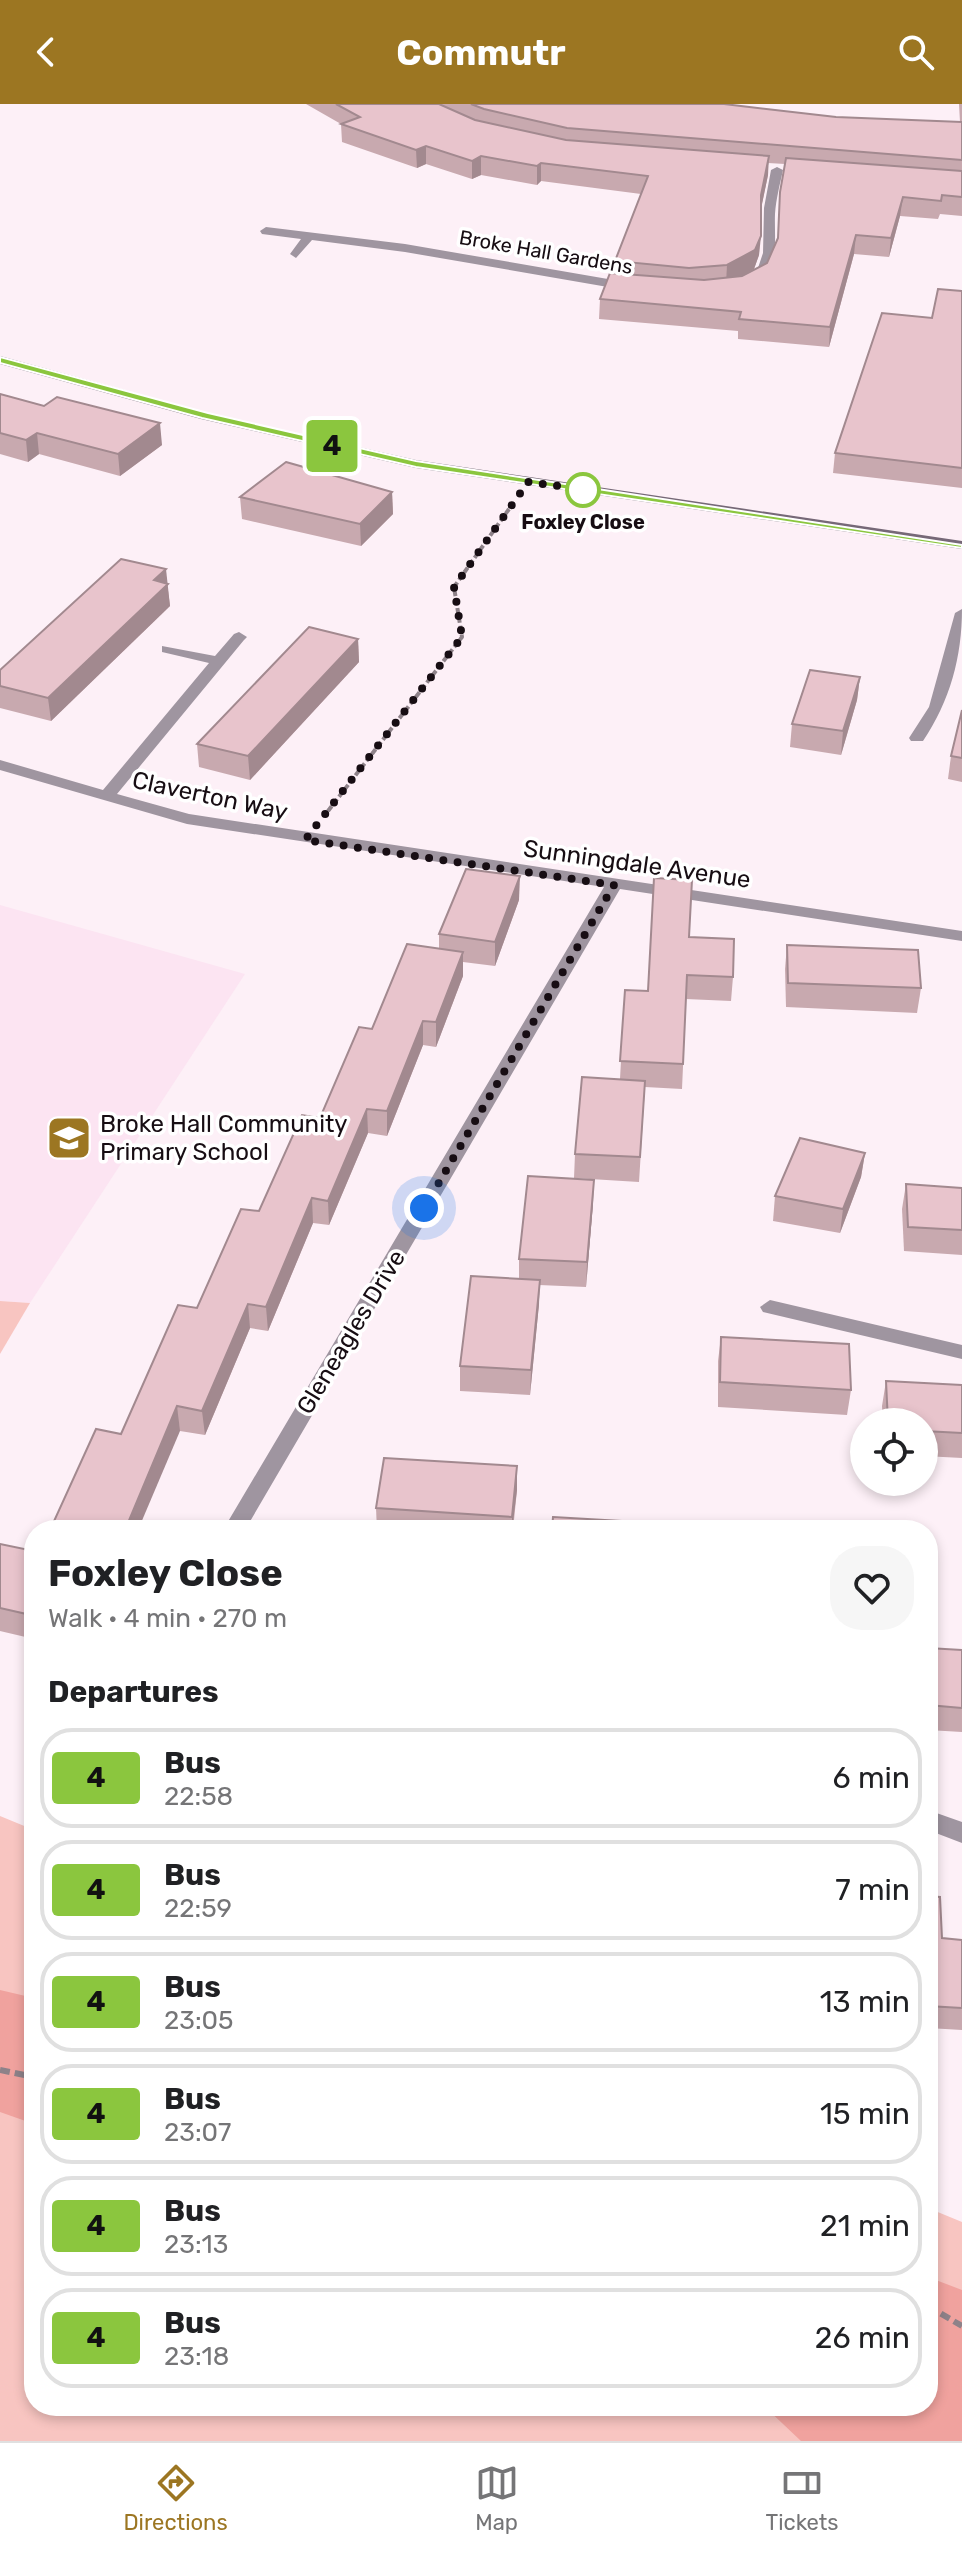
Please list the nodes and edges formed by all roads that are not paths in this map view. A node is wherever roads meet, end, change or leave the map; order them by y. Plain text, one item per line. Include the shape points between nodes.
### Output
1 (761, 169) edge
2 (777, 170) junction
3 (792, 171) edge
4 (266, 231) dead end
5 (309, 236) junction
6 (296, 254) dead end
7 (647, 289) edge
8 (739, 289) edge
9 (0, 360) edge
10 (962, 545) edge
11 (962, 613) edge
12 (239, 637) dead end
13 (167, 649) dead end
14 (218, 661) junction
15 (917, 738) dead end
16 (0, 765) edge
17 (106, 797) junction
18 (305, 840) joint
19 (614, 885) junction
20 (962, 936) edge
21 (770, 1307) dead end
22 (962, 1352) edge
23 (240, 1520) edge
24 (938, 1824) edge
25 (962, 1833) edge

1 - 2 street
2 - 3 street
2 - 8 street via 769,220 773,241 763,273
4 - 5 street, Broke Hall Gardens
5 - 6 street
5 - 7 street, Broke Hall Gardens
9 - 10 street via 416,464
11 - 15 street via 937,707
12 - 14 street, Claverton Way
13 - 14 street
14 - 17 street, Claverton Way
16 - 17 street, Claverton Way
17 - 18 street, Claverton Way via 187,819
18 - 19 street, Sunningdale Avenue
19 - 20 street, Sunningdale Avenue
19 - 23 street, Gleneagles Drive
21 - 22 street
24 - 25 street

